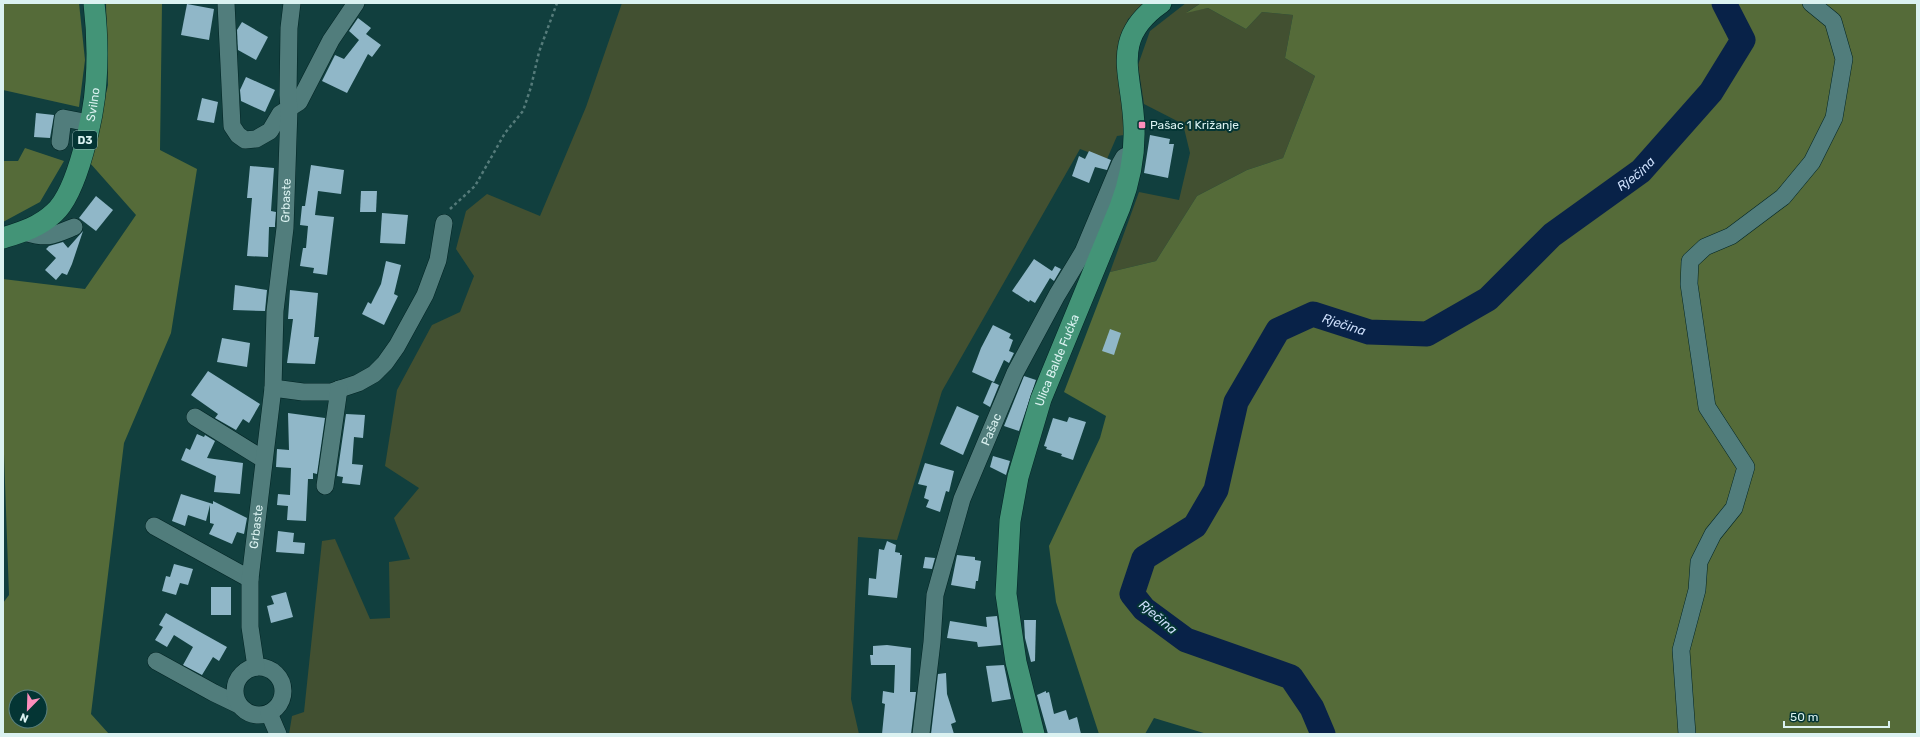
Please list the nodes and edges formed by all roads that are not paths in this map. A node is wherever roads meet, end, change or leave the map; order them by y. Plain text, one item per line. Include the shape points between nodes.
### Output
1 (94, 3) edge
2 (226, 3) edge
3 (292, 3) edge
4 (356, 3) edge
5 (1161, 3) edge
6 (1811, 3) edge
7 (289, 109) junction
8 (89, 123) junction
9 (60, 142) dead end
10 (1133, 153) junction
11 (444, 223) road end
12 (74, 227) dead end
13 (24, 232) junction
14 (3, 238) edge
15 (273, 388) junction
16 (339, 390) junction
17 (195, 417) dead end
18 (263, 459) junction
19 (325, 486) dead end
20 (154, 526) dead end
21 (250, 579) junction
22 (156, 661) dead end
23 (256, 666) junction
24 (239, 705) junction
25 (269, 713) junction
26 (278, 734) edge
27 (921, 734) edge
28 (1034, 734) edge
29 (1687, 734) edge

1 - 8 main road, Svilno / D3 via 97,34 96,83
2 - 7 street via 232,126 245,140 256,139 270,131 280,114
3 - 7 street, Grbaste via 289,28
4 - 7 street via 330,40 299,102
5 - 10 main road, Ulica Balde Fućka via 1140,22 1128,43 1127,66 1134,127
6 - 29 street via 1833,21 1844,59 1834,118 1812,162 1783,197 1731,236 1705,247 1690,261 1689,284 1707,407 1746,467 1734,508 1713,534 1699,562 1697,590 1681,650
7 - 15 street, Grbaste via 285,228 275,311
8 - 9 street via 63,118
8 - 13 main road, Svilno / D3 via 77,172 63,203 46,220
10 - 27 street, Pašac via 1122,159 1083,252 1015,373 962,499 935,594
10 - 28 main road, Ulica Balde Fućka via 1130,179 1120,207 1041,398 1018,477 1010,522 1006,594 1016,662
11 - 16 street via 438,260 432,278 397,346 374,374
12 - 13 street via 48,237
13 - 14 main road, Svilno / D3
15 - 16 street via 303,392
15 - 18 street, Grbaste
16 - 19 street
17 - 18 street
18 - 21 street, Grbaste
20 - 21 street
21 - 23 street, Grbaste via 250,627
22 - 24 street
23 - 24 street via 244,672 237,681 235,689
23 - 25 street via 271,669 281,680 283,695 280,703
24 - 25 street via 252,714
25 - 26 street

